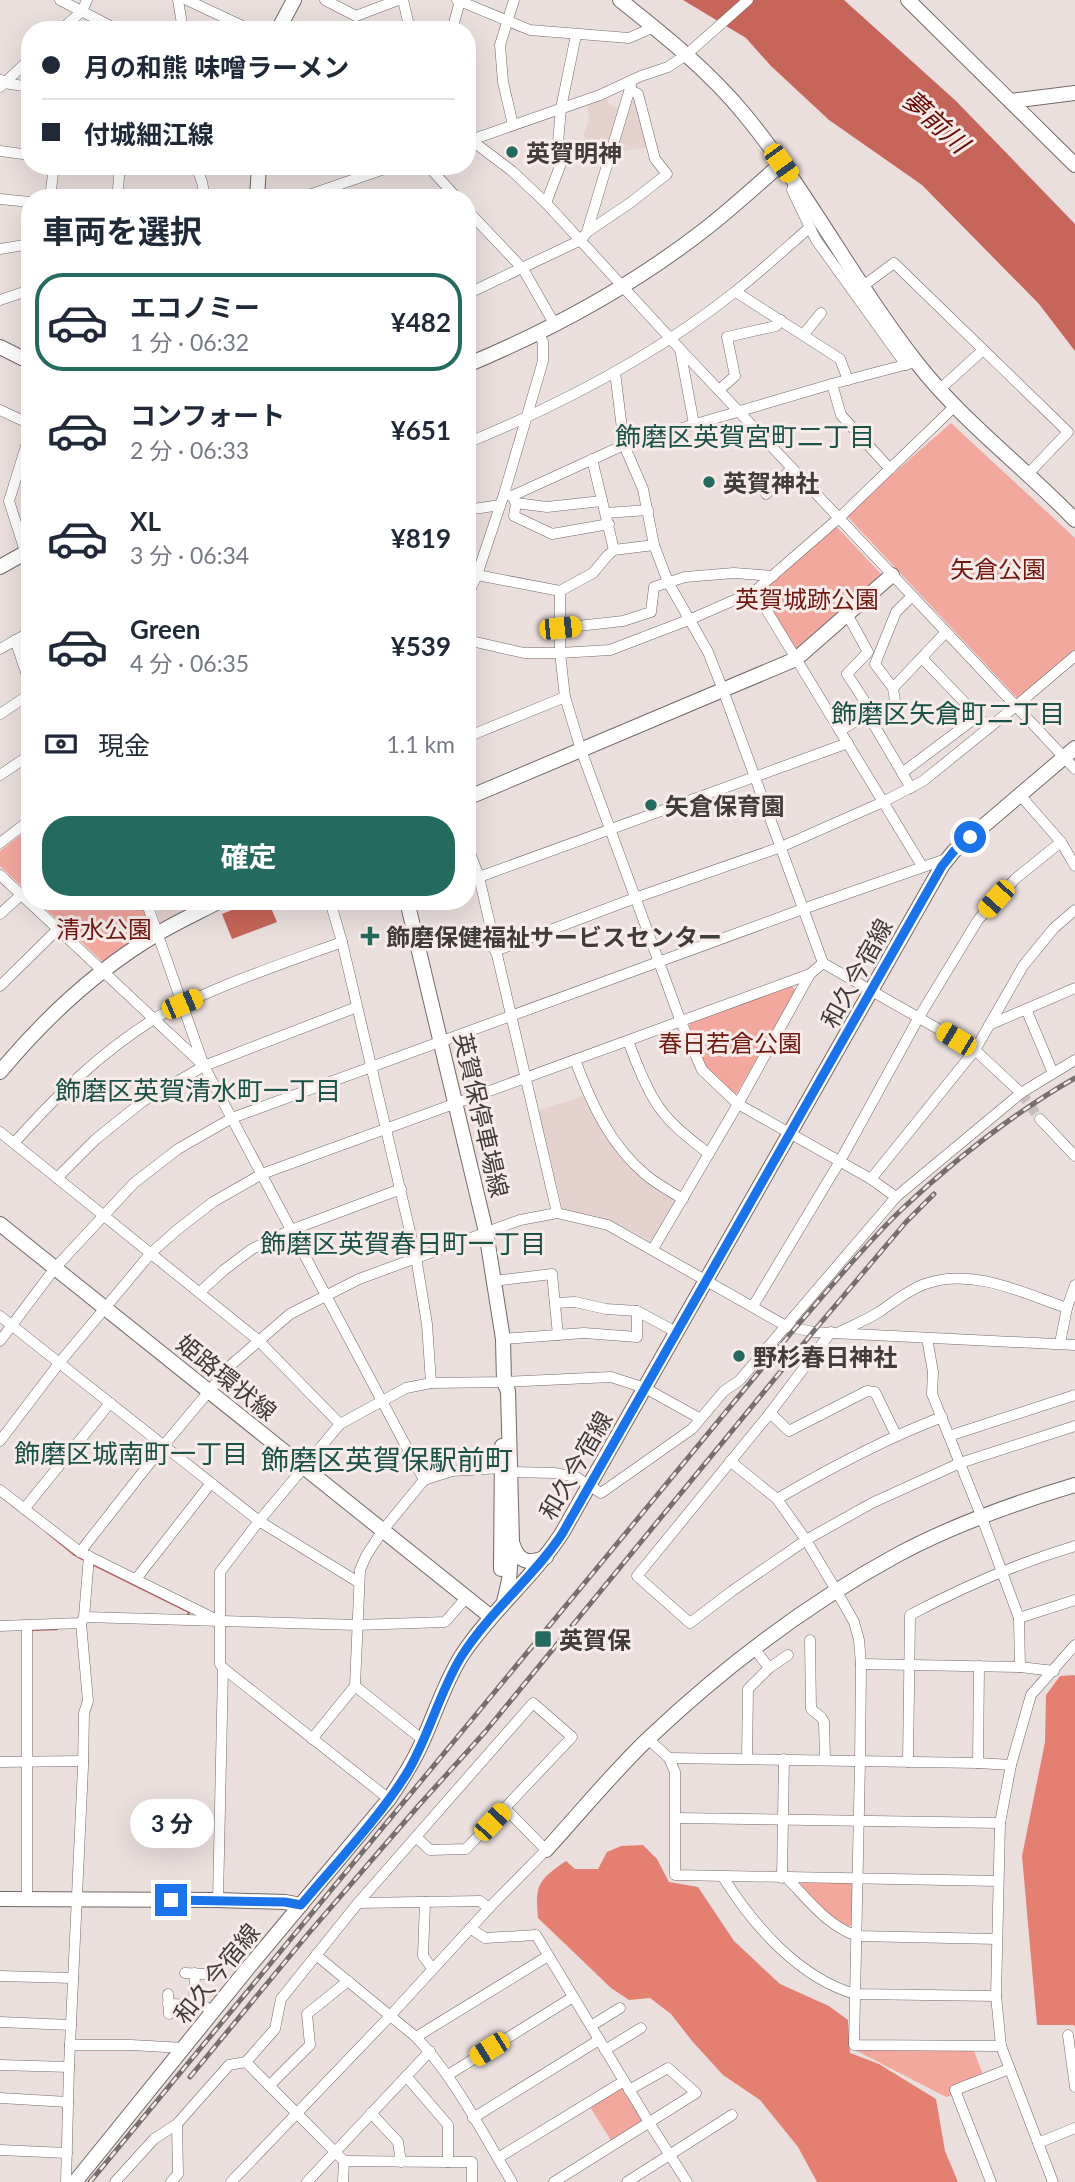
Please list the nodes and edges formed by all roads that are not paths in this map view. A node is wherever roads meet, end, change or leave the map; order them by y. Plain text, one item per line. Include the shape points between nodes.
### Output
1 (60, 0) edge
2 (87, 0) edge
3 (178, 0) edge
4 (187, 0) edge
5 (294, 0) edge
6 (325, 0) edge
7 (398, 0) edge
8 (403, 0) edge
9 (514, 0) edge
10 (620, 0) edge
11 (748, 0) edge
12 (908, 0) edge
13 (458, 1) edge
14 (372, 4) edge
15 (82, 11) junction
16 (71, 21) edge
17 (101, 21) edge
18 (182, 21) edge
19 (232, 21) edge
20 (283, 21) edge
21 (408, 21) edge
22 (454, 21) edge
23 (508, 23) junction
24 (654, 27) junction
25 (576, 35) junction
26 (686, 55) junction
27 (21, 66) edge
28 (1, 83) edge
29 (631, 85) junction
30 (21, 86) edge
31 (1075, 93) edge
32 (1011, 101) junction
33 (561, 108) junction
34 (513, 125) junction
35 (476, 137) edge
36 (476, 145) edge
37 (0, 151) edge
38 (21, 154) edge
39 (781, 163) junction
40 (1075, 165) edge
41 (371, 175) edge
42 (436, 175) edge
43 (794, 182) junction
44 (335, 189) edge
45 (449, 189) edge
46 (0, 199) edge
47 (21, 201) edge
48 (546, 204) junction
49 (476, 220) edge
50 (809, 228) junction
51 (584, 236) junction
52 (21, 246) edge
53 (0, 249) edge
54 (523, 269) junction
55 (624, 286) junction
56 (863, 286) junction
57 (476, 291) edge
58 (736, 292) junction
59 (21, 293) edge
60 (0, 300) edge
61 (821, 313) dead end
62 (781, 320) junction
63 (555, 325) junction
64 (539, 334) junction
65 (804, 334) junction
66 (670, 338) junction
67 (0, 347) edge
68 (680, 349) junction
69 (983, 350) junction
70 (21, 358) edge
71 (476, 362) edge
72 (911, 363) junction
73 (615, 372) junction
74 (848, 380) junction
75 (832, 384) junction
76 (720, 390) junction
77 (939, 390) junction
78 (955, 406) junction
79 (0, 410) edge
80 (739, 411) junction
81 (526, 419) junction
82 (21, 420) edge
83 (694, 424) junction
84 (476, 439) edge
85 (624, 445) junction
86 (21, 457) edge
87 (592, 459) junction
88 (792, 468) junction
89 (890, 469) junction
90 (1027, 475) junction
91 (766, 494) dead end
92 (510, 498) junction
93 (4, 501) edge
94 (602, 501) junction
95 (500, 505) junction
96 (476, 509) edge
97 (648, 510) junction
98 (606, 513) junction
99 (1074, 515) edge
100 (840, 517) junction
101 (609, 524) junction
102 (21, 538) edge
103 (654, 545) junction
104 (614, 550) junction
105 (21, 555) edge
106 (476, 564) edge
107 (0, 567) edge
108 (476, 575) edge
109 (892, 575) junction
110 (773, 576) junction
111 (668, 582) junction
112 (560, 591) junction
113 (755, 591) junction
114 (912, 596) junction
115 (847, 614) junction
116 (691, 619) junction
117 (560, 628) junction
118 (946, 632) junction
119 (21, 637) edge
120 (15, 640) junction
121 (476, 642) edge
122 (0, 649) edge
123 (560, 653) junction
124 (1075, 656) edge
125 (21, 658) edge
126 (922, 658) junction
127 (796, 659) junction
128 (893, 688) junction
129 (723, 690) junction
130 (565, 697) junction
131 (21, 699) edge
132 (1016, 706) junction
133 (1, 709) edge
134 (978, 716) junction
135 (989, 728) junction
136 (840, 731) junction
137 (476, 733) edge
138 (848, 743) junction
139 (581, 750) junction
140 (1070, 752) edge
141 (21, 761) edge
142 (1075, 769) edge
143 (902, 773) junction
144 (0, 775) edge
145 (755, 777) junction
146 (911, 788) junction
147 (476, 794) edge
148 (1020, 795) junction
149 (883, 802) junction
150 (21, 827) edge
151 (610, 831) junction
152 (1061, 842) junction
153 (0, 843) edge
154 (781, 847) junction
155 (946, 859) junction
156 (922, 866) junction
157 (1075, 866) edge
158 (476, 869) edge
159 (0, 875) edge
160 (479, 877) junction
161 (21, 895) joint
162 (635, 898) junction
163 (803, 909) junction
164 (37, 910) edge
165 (149, 910) edge
166 (203, 910) edge
167 (333, 910) edge
168 (409, 910) edge
169 (1075, 910) edge
170 (0, 914) edge
171 (58, 929) junction
172 (158, 933) junction
173 (342, 942) junction
174 (495, 951) junction
175 (659, 962) junction
176 (823, 963) junction
177 (103, 971) junction
178 (810, 974) junction
179 (0, 986) edge
180 (1075, 988) edge
181 (872, 992) junction
182 (182, 1004) junction
183 (357, 1007) junction
184 (1026, 1009) junction
185 (510, 1017) junction
186 (919, 1017) junction
187 (154, 1019) junction
188 (681, 1022) junction
189 (989, 1025) junction
190 (442, 1041) junction
191 (628, 1041) junction
192 (975, 1050) junction
193 (575, 1060) junction
194 (1075, 1060) edge
195 (204, 1066) junction
196 (372, 1068) junction
197 (0, 1072) edge
198 (1053, 1073) junction
199 (525, 1078) junction
200 (1021, 1093) junction
201 (456, 1103) junction
202 (737, 1104) junction
203 (232, 1118) junction
204 (1040, 1119) tunnel mouth
205 (386, 1128) junction
206 (0, 1132) edge
207 (790, 1134) junction
208 (14, 1143) junction
209 (709, 1154) junction
210 (1075, 1156) edge
211 (839, 1161) junction
212 (262, 1174) junction
213 (57, 1178) junction
214 (872, 1179) junction
215 (401, 1189) junction
216 (896, 1197) junction
217 (683, 1199) junction
218 (557, 1213) junction
219 (103, 1215) junction
220 (0, 1224) edge
221 (291, 1230) junction
222 (486, 1232) junction
223 (653, 1249) junction
224 (151, 1253) junction
225 (416, 1257) junction
226 (55, 1268) junction
227 (707, 1280) junction
228 (494, 1281) junction
229 (1075, 1285) edge
230 (200, 1292) junction
231 (326, 1295) junction
232 (555, 1303) junction
233 (753, 1306) junction
234 (106, 1308) junction
235 (1067, 1308) junction
236 (637, 1311) junction
237 (0, 1316) edge
238 (12, 1326) junction
239 (786, 1326) junction
240 (676, 1332) junction
241 (834, 1333) junction
242 (558, 1335) junction
243 (927, 1338) junction
244 (503, 1339) junction
245 (258, 1340) junction
246 (0, 1341) edge
247 (1060, 1343) junction
248 (1075, 1345) edge
249 (60, 1363) junction
250 (504, 1382) junction
251 (431, 1383) junction
252 (645, 1388) junction
253 (208, 1391) junction
254 (1075, 1395) edge
255 (381, 1401) junction
256 (110, 1403) junction
257 (770, 1413) junction
258 (942, 1417) junction
259 (699, 1418) junction
260 (340, 1424) junction
261 (1075, 1426) edge
262 (896, 1435) junction
263 (949, 1436) junction
264 (0, 1441) edge
265 (164, 1446) junction
266 (730, 1461) junction
267 (960, 1463) junction
268 (304, 1468) junction
269 (506, 1470) junction
270 (424, 1480) junction
271 (211, 1483) junction
272 (589, 1485) junction
273 (1075, 1485) edge
274 (0, 1490) edge
275 (777, 1499) junction
276 (24, 1508) junction
277 (982, 1518) junction
278 (259, 1521) junction
279 (383, 1530) junction
280 (806, 1540) junction
281 (512, 1541) junction
282 (1075, 1546) edge
283 (84, 1554) junction
284 (547, 1557) junction
285 (1003, 1572) junction
286 (136, 1580) junction
287 (358, 1582) junction
288 (836, 1590) junction
289 (466, 1598) junction
290 (1075, 1600) edge
291 (496, 1612) junction
292 (1019, 1618) junction
293 (82, 1620) junction
294 (219, 1620) junction
295 (357, 1625) junction
296 (0, 1626) edge
297 (27, 1626) junction
298 (810, 1640) dead end
299 (1075, 1645) edge
300 (754, 1648) junction
301 (788, 1655) dead end
302 (861, 1664) junction
303 (909, 1664) junction
304 (979, 1666) junction
305 (1020, 1667) junction
306 (223, 1668) junction
307 (769, 1668) junction
308 (1054, 1671) junction
309 (355, 1686) junction
310 (312, 1739) junction
311 (648, 1739) junction
312 (424, 1740) junction
313 (669, 1758) junction
314 (747, 1758) junction
315 (784, 1759) junction
316 (825, 1760) junction
317 (83, 1761) junction
318 (0, 1762) edge
319 (27, 1762) junction
320 (860, 1762) junction
321 (908, 1762) junction
322 (978, 1763) junction
323 (1011, 1765) junction
324 (389, 1799) junction
325 (505, 1808) junction
326 (676, 1818) junction
327 (782, 1820) junction
328 (859, 1821) junction
329 (1000, 1823) junction
330 (416, 1837) junction
331 (546, 1850) junction
332 (723, 1877) junction
333 (785, 1878) junction
334 (859, 1879) junction
335 (998, 1881) junction
336 (0, 1899) edge
337 (27, 1899) junction
338 (78, 1900) junction
339 (218, 1900) junction
340 (425, 1902) junction
341 (358, 1903) junction
342 (301, 1905) junction
343 (489, 1908) junction
344 (470, 1928) junction
345 (857, 1936) junction
346 (997, 1939) junction
347 (316, 1955) junction
348 (548, 1956) junction
349 (432, 1968) junction
350 (194, 1973) dead end
351 (0, 1976) edge
352 (73, 1978) junction
353 (348, 1982) junction
354 (855, 1994) junction
355 (996, 1996) junction
356 (573, 1997) junction
357 (168, 2004) dead end
358 (194, 2004) junction
359 (620, 2008) dead end
360 (213, 2012) junction
361 (390, 2016) junction
362 (0, 2022) edge
363 (71, 2025) junction
364 (590, 2026) junction
365 (641, 2028) dead end
366 (1068, 2035) dead end
367 (416, 2037) junction
368 (599, 2040) junction
369 (70, 2045) junction
370 (1001, 2046) junction
371 (184, 2048) junction
372 (605, 2050) junction
373 (430, 2051) junction
374 (246, 2062) junction
375 (0, 2065) edge
376 (69, 2067) junction
377 (1009, 2069) junction
378 (448, 2075) junction
379 (405, 2076) junction
380 (269, 2086) junction
381 (627, 2086) junction
382 (1075, 2087) edge
383 (0, 2098) edge
384 (68, 2102) junction
385 (296, 2113) junction
386 (371, 2113) junction
387 (732, 2115) dead end
388 (473, 2118) junction
389 (177, 2124) junction
390 (650, 2124) junction
391 (1075, 2128) edge
392 (1038, 2143) junction
393 (0, 2150) edge
394 (334, 2151) junction
395 (67, 2154) junction
396 (670, 2155) junction
397 (498, 2158) junction
398 (344, 2161) junction
399 (401, 2162) junction
400 (448, 2162) junction
401 (66, 2182) edge
402 (75, 2182) edge
403 (115, 2182) edge
404 (171, 2182) edge
405 (231, 2182) edge
406 (307, 2182) edge
407 (343, 2182) edge
408 (472, 2182) edge
409 (512, 2182) edge
410 (554, 2182) edge
411 (626, 2182) edge
412 (687, 2182) edge
413 (991, 2182) edge
414 (1053, 2182) edge

1 - 15 street
2 - 15 street
3 - 18 street
4 - 19 street
5 - 20 main road
6 - 14 street via 356,16
7 - 14 street
8 - 21 street
9 - 23 street
10 - 24 main road
11 - 26 street
12 - 32 main road
13 - 22 street
13 - 23 street
15 - 16 street
15 - 17 street
23 - 25 street
23 - 34 street via 499,46
24 - 25 street via 629,38
24 - 26 main road
25 - 33 street
26 - 29 street
26 - 39 main road via 729,97
27 - 28 street
28 - 30 street
29 - 33 street
29 - 51 street
29 - 51 street via 638,94 655,159 667,174
31 - 32 main road
32 - 40 main road
33 - 34 street
33 - 48 street via 560,166
34 - 35 street
36 - 48 street
37 - 38 street
39 - 43 main road
39 - 55 main road via 704,230
41 - 44 street
42 - 45 street
43 - 50 street via 792,190
43 - 56 main road
46 - 47 street
48 - 51 street
49 - 54 street
50 - 58 street
50 - 72 street
51 - 54 street
51 - 55 street
52 - 53 street
54 - 57 street
54 - 63 street
55 - 63 main road
55 - 66 street
56 - 69 street via 894,263
56 - 72 main road
58 - 62 street
58 - 66 street
59 - 60 street
61 - 65 street
62 - 65 street
62 - 76 street via 776,326 727,337 735,376
63 - 64 main road
64 - 71 main road
64 - 81 street via 543,361
65 - 74 street via 840,359
66 - 68 street
66 - 73 street
67 - 70 main road
68 - 76 street
68 - 83 street
69 - 77 street
69 - 90 street via 1068,432
72 - 74 street
72 - 77 main road
73 - 81 street
73 - 85 street
74 - 75 street
75 - 80 street
75 - 89 street via 841,415
76 - 80 street
77 - 78 main road
78 - 89 street
78 - 90 main road
79 - 82 street
80 - 83 street
80 - 88 street
81 - 84 street
81 - 92 street
83 - 85 street
85 - 87 street
85 - 97 street
86 - 93 street
87 - 92 street
87 - 94 street
88 - 91 street
88 - 100 street
89 - 100 street
90 - 99 main road
92 - 94 street via 547,507
92 - 95 street
92 - 101 street via 514,516 552,534
93 - 102 street
94 - 98 street
95 - 96 street
95 - 106 street
97 - 98 street
97 - 103 street
98 - 101 street
100 - 109 street
100 - 110 street
101 - 104 street
103 - 104 street
103 - 111 street
104 - 112 street via 593,573
105 - 107 main road
108 - 112 street
109 - 114 street
109 - 115 main road
110 - 111 street via 734,573
110 - 113 street
111 - 116 street
111 - 117 street via 654,587 651,612 622,621
112 - 117 street
113 - 116 street
113 - 127 street
114 - 118 street
114 - 128 street via 895,612 876,664
115 - 127 main road
115 - 136 street via 868,652 846,674 871,711
116 - 123 street via 610,650
116 - 129 street
117 - 123 street
118 - 126 street
118 - 132 street
119 - 120 street
120 - 122 street
120 - 125 street
121 - 123 street via 524,653
123 - 130 street
124 - 132 street
126 - 128 street
126 - 134 street
127 - 129 main road
127 - 136 street
128 - 143 street via 895,701 874,725
129 - 139 main road
129 - 145 street
130 - 137 street
130 - 139 street
131 - 133 street
132 - 135 street
132 - 140 street
134 - 135 street
134 - 143 street
135 - 146 street
136 - 138 street
138 - 145 street
138 - 149 street
139 - 147 main road
139 - 151 street
140 - 142 street
140 - 148 main road, 和久今宿線
141 - 144 street
143 - 146 street
145 - 151 street
145 - 154 street
146 - 149 street
148 - 152 street
148 - 155 main road, 和久今宿線
149 - 154 street
149 - 156 street
150 - 153 street
151 - 160 street
151 - 162 street
152 - 157 street
152 - 186 street via 1015,878 978,919
154 - 162 street
154 - 163 street
155 - 156 street
155 - 181 main road, 和久今宿線
156 - 163 street
158 - 160 street
159 - 161 street
160 - 174 street
161 - 170 street
162 - 174 street
162 - 175 street
163 - 175 street
163 - 176 street
164 - 171 street
165 - 172 street
166 - 172 main road
167 - 173 street
168 - 190 main road, 英賀保停車場線
169 - 189 street via 1023,966
171 - 177 street
171 - 179 street
172 - 177 main road
172 - 182 street
173 - 182 street
173 - 183 street
174 - 185 street
175 - 185 street
175 - 188 street
176 - 178 street
176 - 181 street
177 - 187 street
177 - 197 main road via 28,1038
178 - 188 street
178 - 202 street
180 - 184 street
181 - 186 street
181 - 207 main road, 和久今宿線
182 - 187 street
182 - 195 street
183 - 195 street
183 - 196 street
184 - 189 street
184 - 198 street
185 - 190 street
185 - 199 street
186 - 192 street
186 - 211 street
187 - 195 street
187 - 208 street via 99,1057
188 - 191 street
188 - 202 street via 702,1070
189 - 192 street
190 - 196 street
190 - 201 main road, 英賀保停車場線
191 - 193 street
191 - 209 street via 656,1103
192 - 200 street
192 - 214 street
193 - 199 street
193 - 217 street via 591,1102 618,1146 646,1175
194 - 198 street
195 - 203 street
195 - 213 street via 142,1102
196 - 203 street
196 - 205 street
198 - 200 street
199 - 201 street
199 - 218 street
200 - 216 street
201 - 205 street
201 - 222 main road, 英賀保停車場線
202 - 207 street
202 - 209 street
203 - 212 street
203 - 219 street via 178,1149 134,1183
204 - 210 street
205 - 212 street
205 - 215 street
206 - 208 street
207 - 211 street
207 - 227 main road, 和久今宿線
208 - 213 street
209 - 217 street
211 - 214 street
211 - 233 street
212 - 221 street
212 - 224 street via 213,1202
213 - 219 street
214 - 216 street
215 - 221 street
215 - 225 street
216 - 239 street
217 - 223 street
218 - 222 street
218 - 223 street via 608,1225
219 - 224 street
219 - 226 street
220 - 226 main road, 姫路環状線
221 - 230 street via 252,1249
221 - 231 street
222 - 225 street
222 - 228 main road, 英賀保停車場線
223 - 227 street
224 - 230 street
224 - 234 street
225 - 231 street
225 - 251 street
226 - 234 main road, 姫路環状線
226 - 238 street
227 - 233 street
227 - 240 main road, 和久今宿線
228 - 232 street via 552,1274
228 - 244 main road, 英賀保停車場線
229 - 235 street
230 - 245 street
231 - 245 street via 290,1314
231 - 255 street
232 - 236 street via 575,1301
232 - 242 street
233 - 239 street
234 - 249 street
234 - 253 main road, 姫路環状線
235 - 241 street via 984,1281 949,1277 924,1284
235 - 247 street
236 - 240 street
236 - 242 street via 638,1337
237 - 238 street
238 - 246 street
238 - 249 street
239 - 241 street
239 - 259 street via 739,1381
240 - 252 main road, 和久今宿線
241 - 243 street
241 - 257 street
242 - 244 street
243 - 247 street
243 - 258 street via 932,1394
244 - 250 main road, 英賀保停車場線
245 - 253 street
245 - 260 street
247 - 248 street
249 - 256 street
249 - 264 street
250 - 251 street
250 - 252 street via 611,1377
250 - 269 main road, 英賀保停車場線 via 508,1391
251 - 255 street via 406,1388
252 - 259 street
252 - 272 main road, 和久今宿線
253 - 265 street
253 - 268 main road, 姫路環状線
254 - 263 street
255 - 260 street
255 - 270 street
256 - 265 street
256 - 276 street
257 - 262 street via 789,1431 867,1391 875,1392
257 - 266 street
258 - 262 street
258 - 263 street
259 - 272 street via 692,1429 601,1493
260 - 268 street
261 - 267 street
262 - 275 street
263 - 267 street
265 - 271 street
265 - 283 street
266 - 275 street
266 - 280 street via 636,1576 690,1623
267 - 277 street
267 - 280 street via 872,1503
268 - 278 street
268 - 279 main road, 姫路環状線
269 - 270 street via 452,1471
269 - 272 street via 554,1473
269 - 281 main road, 英賀保停車場線
269 - 291 main road, 英賀保停車場線
270 - 279 street
271 - 278 street
271 - 286 street
272 - 284 main road, 和久今宿線
273 - 277 main road
274 - 276 street
275 - 280 street
276 - 283 street
277 - 285 street
277 - 288 main road via 900,1553
278 - 287 street
278 - 294 street via 220,1572
279 - 287 street via 366,1556
279 - 289 main road, 姫路環状線
280 - 288 street
281 - 284 main road via 520,1558
281 - 291 main road, 英賀保停車場線 via 507,1591
282 - 285 street
283 - 286 street
283 - 293 street
284 - 291 main road, 和久今宿線
285 - 292 street
285 - 303 street via 911,1615
286 - 294 street
287 - 295 street
288 - 300 main road
288 - 302 street via 854,1622
289 - 291 main road, 姫路環状線
289 - 295 street via 445,1622
290 - 292 street
291 - 312 main road, 和久今宿線 via 462,1656
292 - 305 street
293 - 294 street
293 - 297 street
293 - 317 street via 88,1701 83,1713
294 - 295 street
294 - 306 street
295 - 309 street
296 - 297 street
297 - 319 street
298 - 316 street via 811,1709 824,1722
299 - 308 street
300 - 307 street
300 - 311 main road
301 - 307 street
302 - 303 street
302 - 320 street
303 - 304 street
303 - 321 street
304 - 305 street
304 - 322 street
305 - 308 street
306 - 310 street
306 - 339 street
307 - 314 street via 748,1689
308 - 323 street via 1031,1695
309 - 310 street
309 - 312 street
310 - 324 street
311 - 313 street
311 - 331 main road
312 - 324 main road, 和久今宿線
313 - 314 street
313 - 326 street via 675,1772
314 - 315 street
315 - 316 street
315 - 327 street
316 - 320 street
317 - 319 street
317 - 338 street
318 - 319 street
319 - 337 street
320 - 321 street
320 - 328 street
321 - 322 street
322 - 323 street
323 - 329 street
324 - 342 main road, 和久今宿線
325 - 330 street via 466,1849 430,1850
325 - 330 street via 572,1737 533,1703
325 - 331 street
326 - 327 street
326 - 332 street via 675,1875
327 - 328 street
327 - 333 street
328 - 329 street
328 - 334 street
329 - 335 street
330 - 341 street
331 - 343 street
332 - 333 street
332 - 354 street via 768,1937 804,1968 835,1988
333 - 334 street
333 - 345 street via 841,1931
334 - 335 street
334 - 345 street
335 - 346 street
336 - 337 main road
337 - 338 main road
338 - 339 main road
338 - 352 street
339 - 342 main road
340 - 341 street
340 - 343 street via 480,1901
340 - 349 street via 423,1956
341 - 347 street
342 - 360 main road, 和久今宿線
343 - 344 street
344 - 348 street via 485,1938 536,1936
344 - 349 street
345 - 346 street
345 - 354 street
346 - 355 street
347 - 353 street
347 - 374 street via 281,1999 275,2029
348 - 356 street
348 - 367 street
349 - 361 street
350 - 358 street
351 - 352 street
352 - 363 street
353 - 361 street
353 - 380 street via 307,2014 310,2045
354 - 355 street
354 - 370 street via 854,2045
355 - 370 street
356 - 364 street
356 - 378 street
357 - 358 street
358 - 360 street
359 - 364 street
360 - 371 main road, 和久今宿線
361 - 367 street
361 - 385 street
362 - 363 street
363 - 369 street
364 - 368 street
365 - 372 street
366 - 382 street
367 - 373 street
368 - 372 street
368 - 388 street
369 - 371 street
369 - 376 street
370 - 377 street
371 - 402 main road, 和久今宿線
372 - 381 street
373 - 378 street
373 - 379 street
374 - 380 street
374 - 389 street via 229,2065
375 - 376 street
376 - 384 street
377 - 392 street
377 - 413 street via 955,2090
378 - 388 street
379 - 386 street
379 - 400 street via 448,2126
380 - 385 street
381 - 390 street
381 - 390 street via 668,2068 696,2093
381 - 397 street
383 - 384 street
384 - 395 street
385 - 394 street
385 - 405 street
386 - 394 street
386 - 399 street via 398,2142
387 - 396 street
388 - 397 street
389 - 403 street via 154,2139
389 - 404 street via 178,2174
390 - 396 street
390 - 410 street
391 - 392 street
392 - 414 street
393 - 395 street
394 - 398 street
394 - 406 street
395 - 401 street
396 - 411 street
396 - 412 street
397 - 409 street
398 - 399 street
398 - 407 street
399 - 400 street
400 - 408 street via 472,2162

